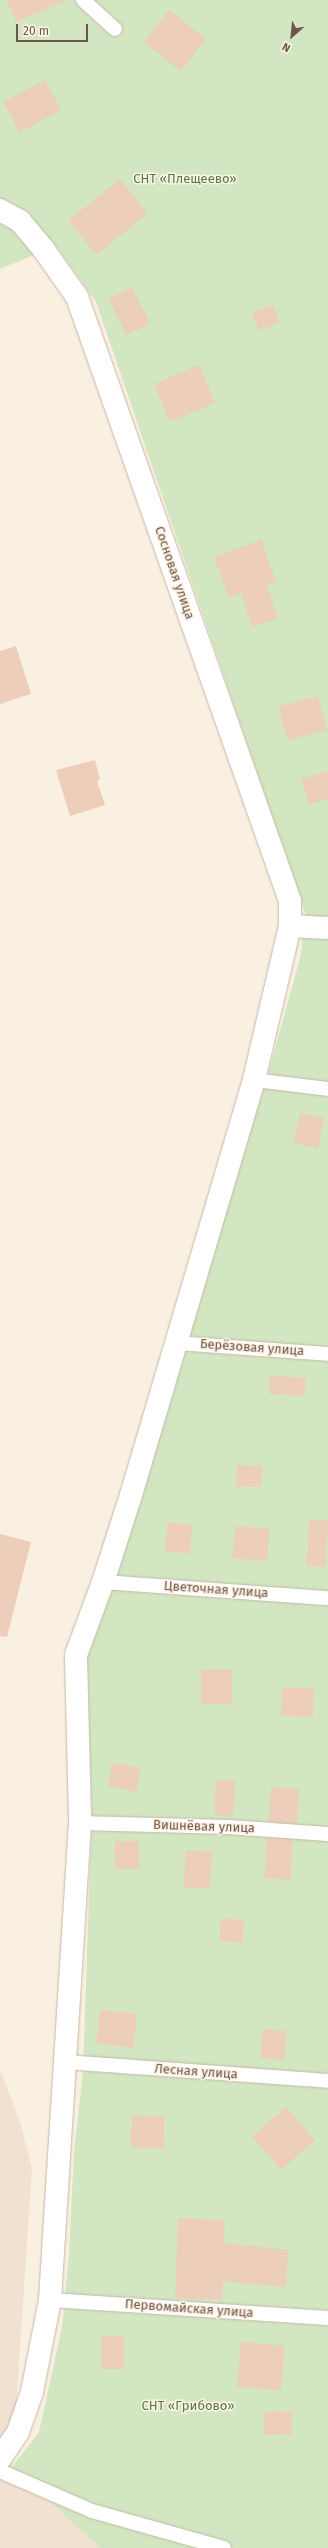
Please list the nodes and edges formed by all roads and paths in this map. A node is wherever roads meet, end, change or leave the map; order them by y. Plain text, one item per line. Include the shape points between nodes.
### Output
1 (83, 0) edge
2 (115, 29) dead end
3 (0, 210) edge
4 (290, 926) junction
5 (328, 928) edge
6 (254, 1080) junction
7 (328, 1088) edge
8 (176, 1343) junction
9 (328, 1354) edge
10 (103, 1582) junction
11 (328, 1598) edge
12 (80, 1823) junction
13 (328, 1834) edge
14 (65, 2062) junction
15 (328, 2081) edge
16 (50, 2300) junction
17 (328, 2318) edge
18 (0, 2459) edge
19 (0, 2471) edge
20 (224, 2548) edge

1 - 2 lane
3 - 4 street, Сосновая улица via 20,221 77,297 290,901
4 - 5 street
4 - 6 street, Сосновая улица
6 - 7 lane
6 - 8 street, Сосновая улица
8 - 9 lane, Берёзовая улица
8 - 10 street, Сосновая улица
10 - 11 lane, Цветочная улица
10 - 12 street, Сосновая улица via 76,1655
12 - 13 lane, Вишнёвая улица via 229,1827
12 - 14 street, Сосновая улица
14 - 15 lane, Лесная улица
14 - 16 street, Сосновая улица
16 - 17 lane, Первомайская улица
16 - 18 street, Сосновая улица via 32,2392 18,2432
19 - 20 lane via 92,2511

